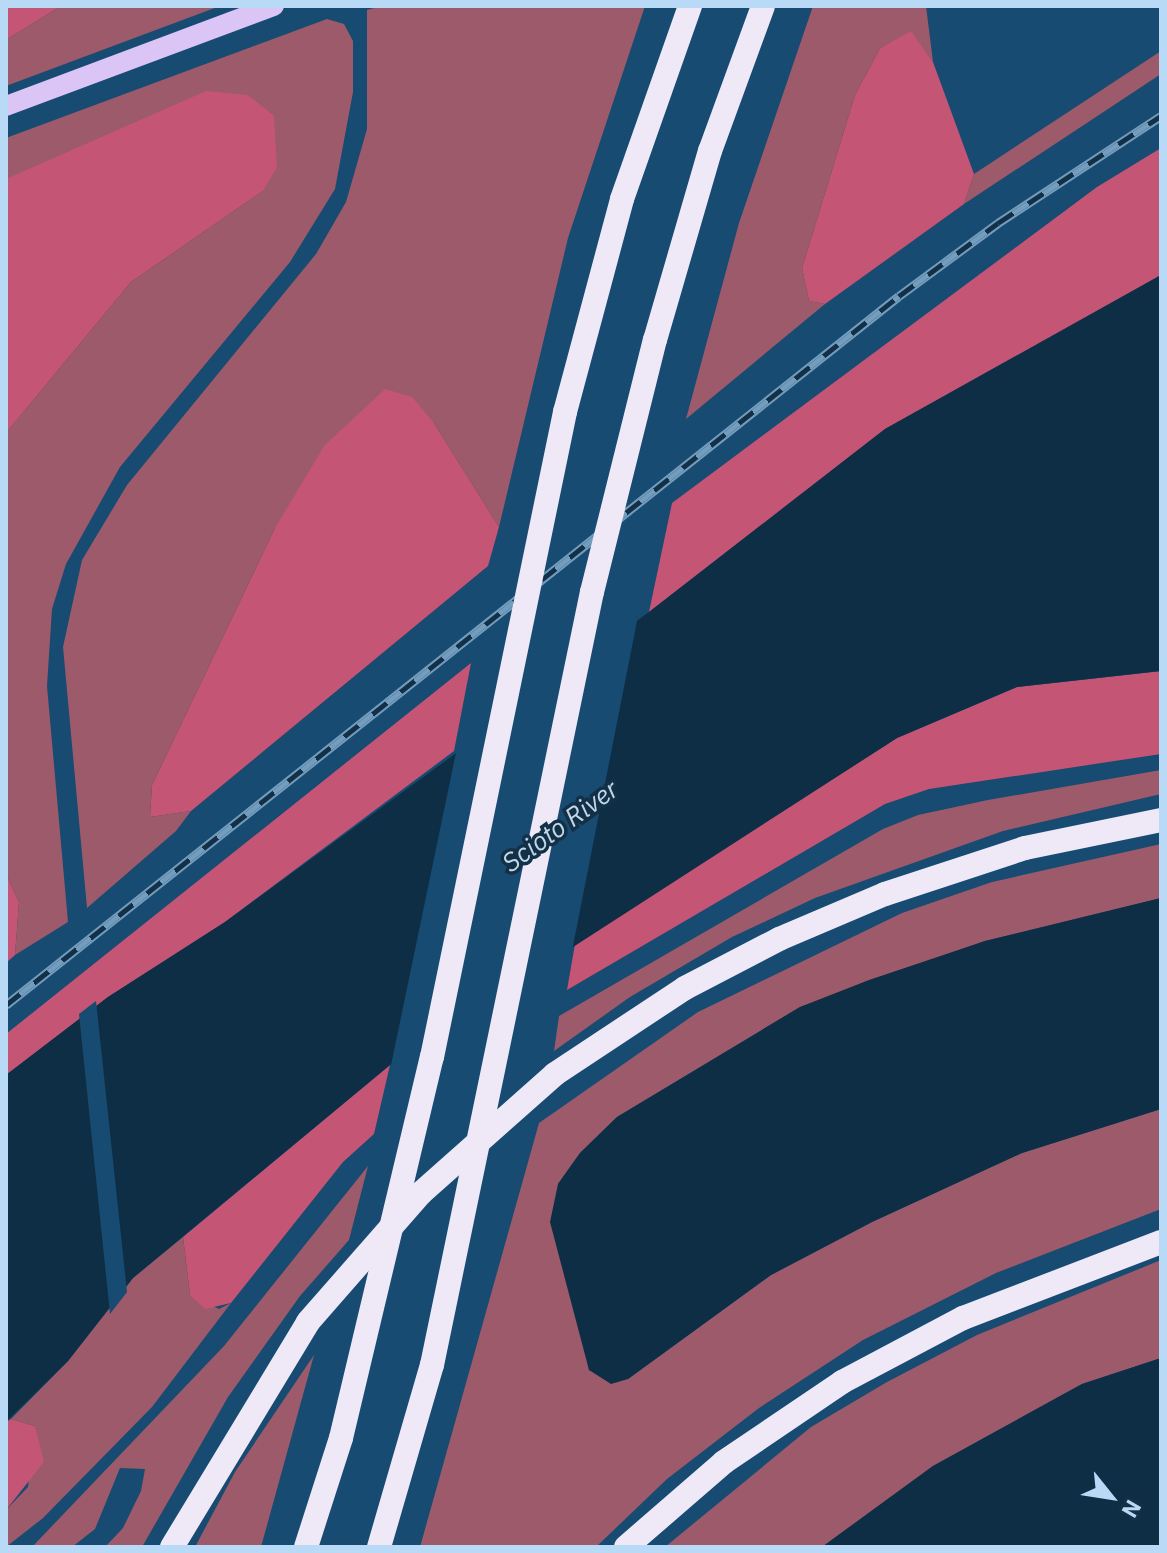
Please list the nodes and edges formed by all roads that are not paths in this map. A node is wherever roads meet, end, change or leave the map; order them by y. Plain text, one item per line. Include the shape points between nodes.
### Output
1 (274, 6) edge
2 (690, 6) edge
3 (763, 6) edge
4 (6, 106) edge
5 (1161, 820) edge
6 (1161, 1242) edge
7 (172, 1547) edge
8 (306, 1547) edge
9 (379, 1547) edge
10 (626, 1547) edge

1 - 4 main road
2 - 8 highway, bridge via 622,199 565,412 432,1057 341,1438
3 - 9 highway, bridge via 710,151 655,340 592,592 432,1365
5 - 7 highway via 1025,848 885,894 779,939 685,988 555,1074 421,1193 308,1322
6 - 10 highway via 963,1318 842,1382 724,1462

